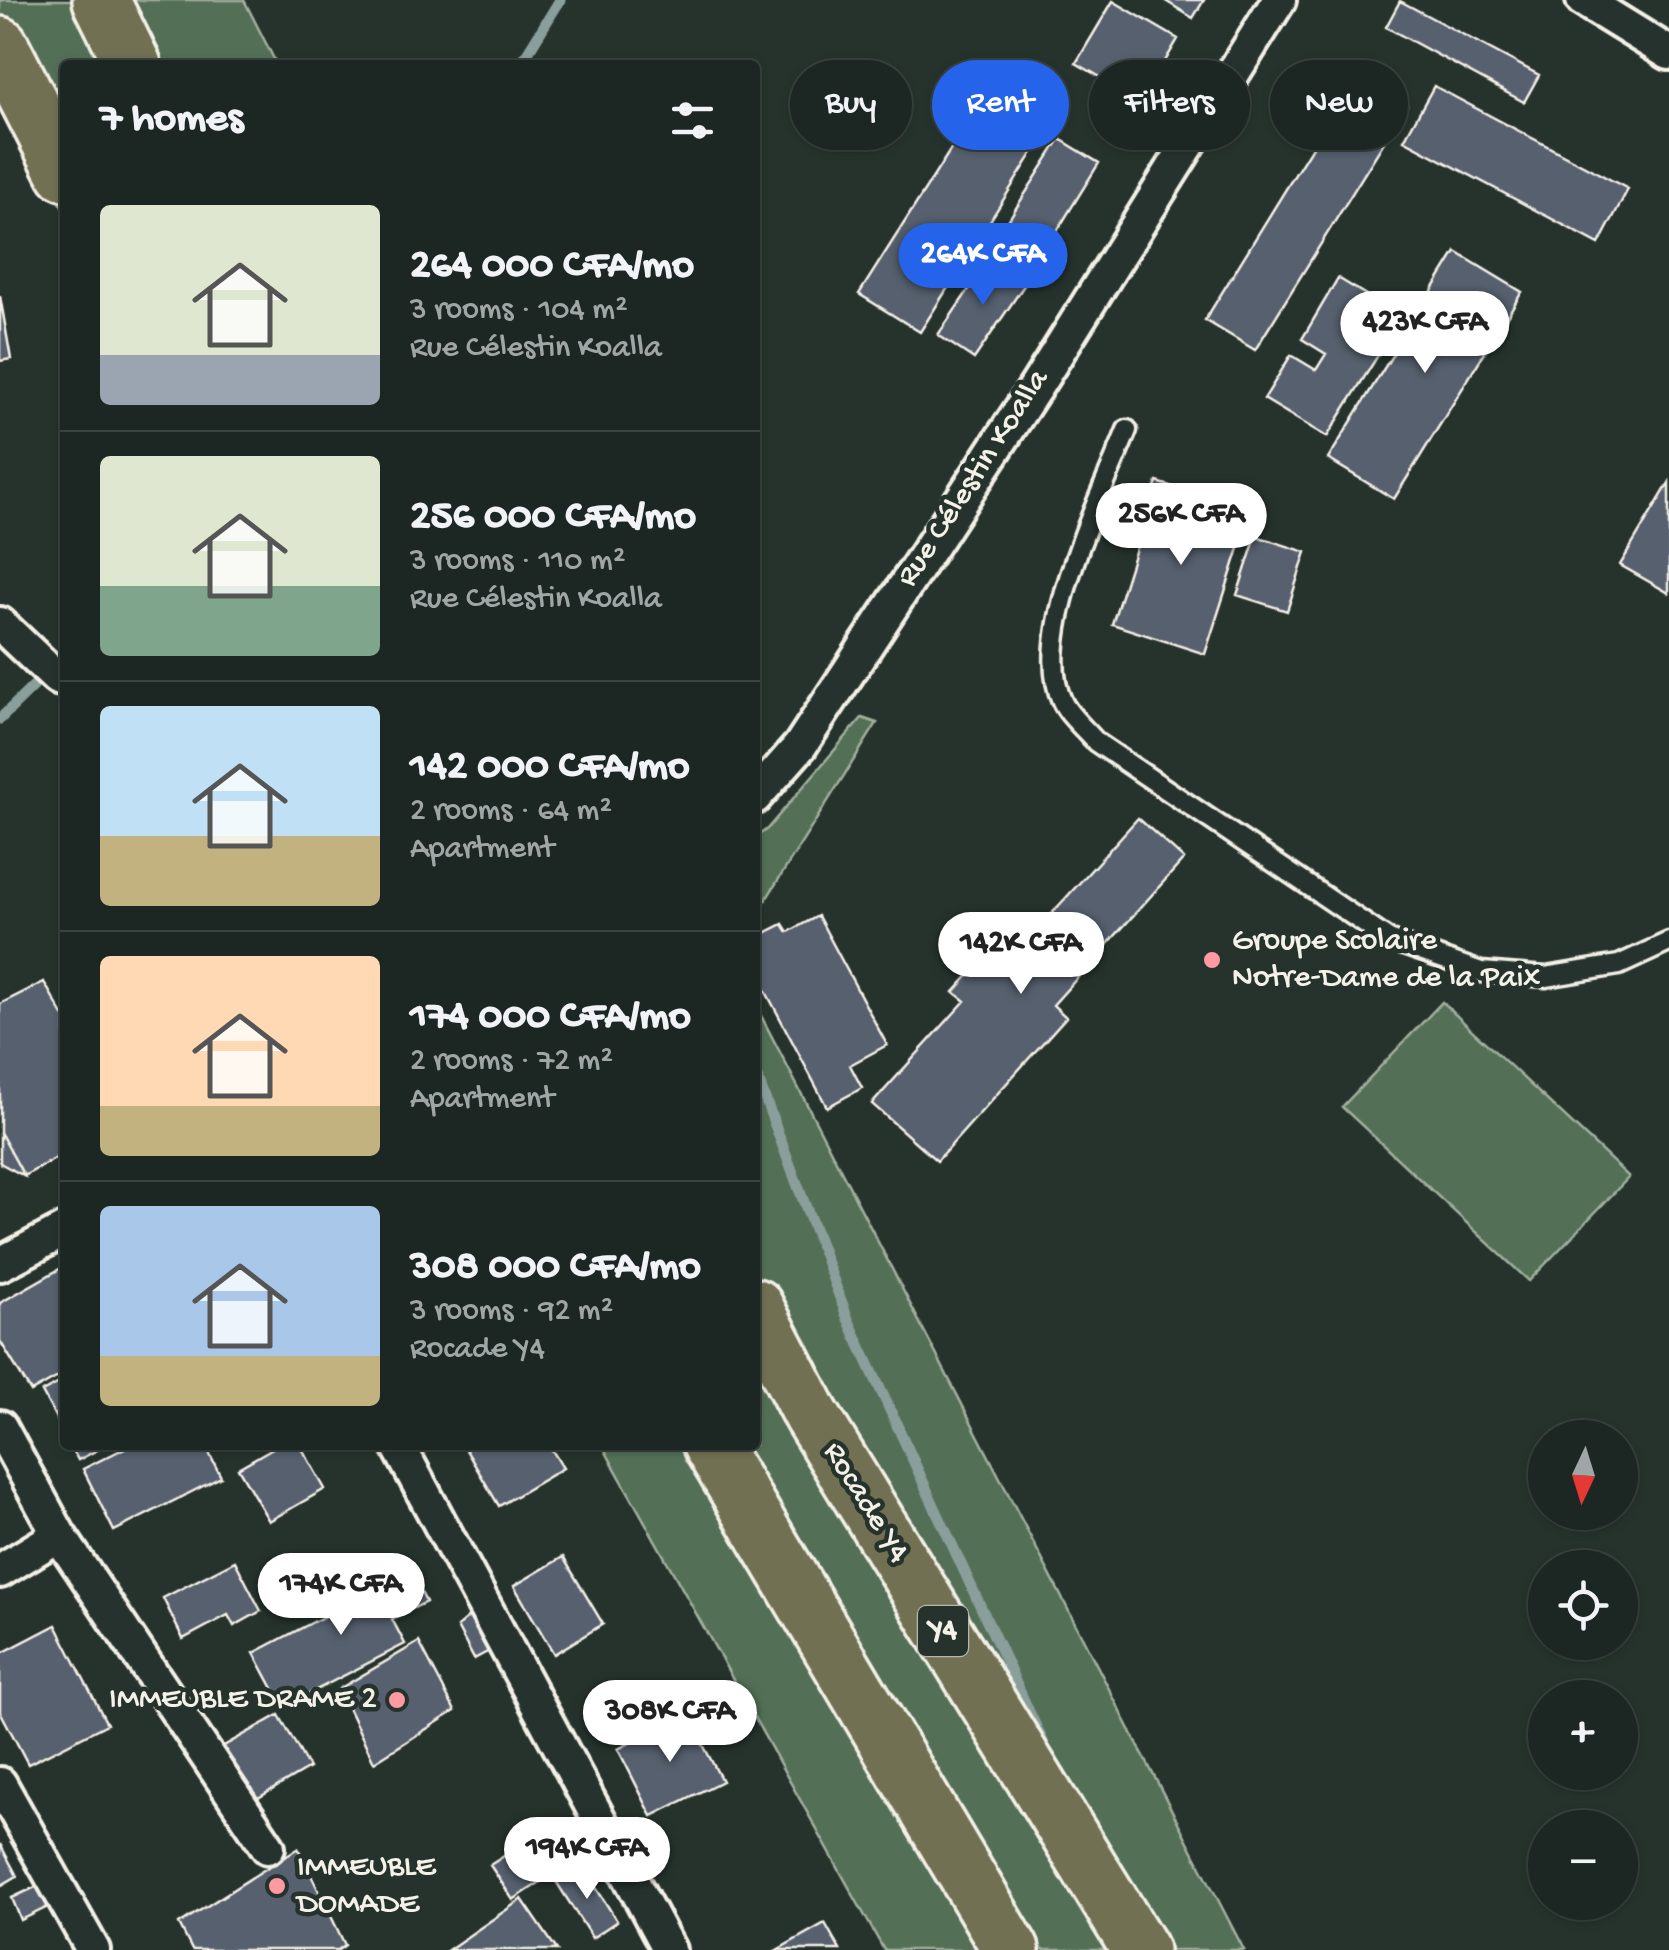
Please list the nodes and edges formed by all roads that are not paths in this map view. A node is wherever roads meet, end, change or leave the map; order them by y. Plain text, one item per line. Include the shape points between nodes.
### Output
1 (101, 0) edge
2 (1278, 0) edge
3 (1583, 0) edge
4 (0, 45) edge
5 (1669, 53) edge
6 (131, 60) edge
7 (60, 162) edge
8 (1127, 430) dead end
9 (6, 642) edge
10 (60, 679) edge
11 (760, 791) edge
12 (1669, 942) edge
13 (60, 1233) edge
14 (0, 1264) edge
15 (760, 1317) edge
16 (0, 1427) edge
17 (401, 1450) edge
18 (713, 1450) edge
19 (59, 1535) junction
20 (0, 1572) edge
21 (0, 1784) edge
22 (268, 1847) dead end
23 (93, 1950) edge
24 (669, 1950) edge
25 (1011, 1950) edge
26 (1140, 1950) edge

1 - 6 highway
2 - 11 street, Rue Célestin Koalla via 1037,385 800,746
3 - 5 street
4 - 7 highway
8 - 12 lane via 1062,599 1053,650 1062,701 1096,742 1389,940 1481,972 1546,978 1620,965
9 - 10 street
13 - 14 street
15 - 26 highway, Rocade Y4 / Y4 via 811,1416
16 - 19 street
17 - 24 street
18 - 25 highway
19 - 20 street
19 - 22 street
21 - 23 street

